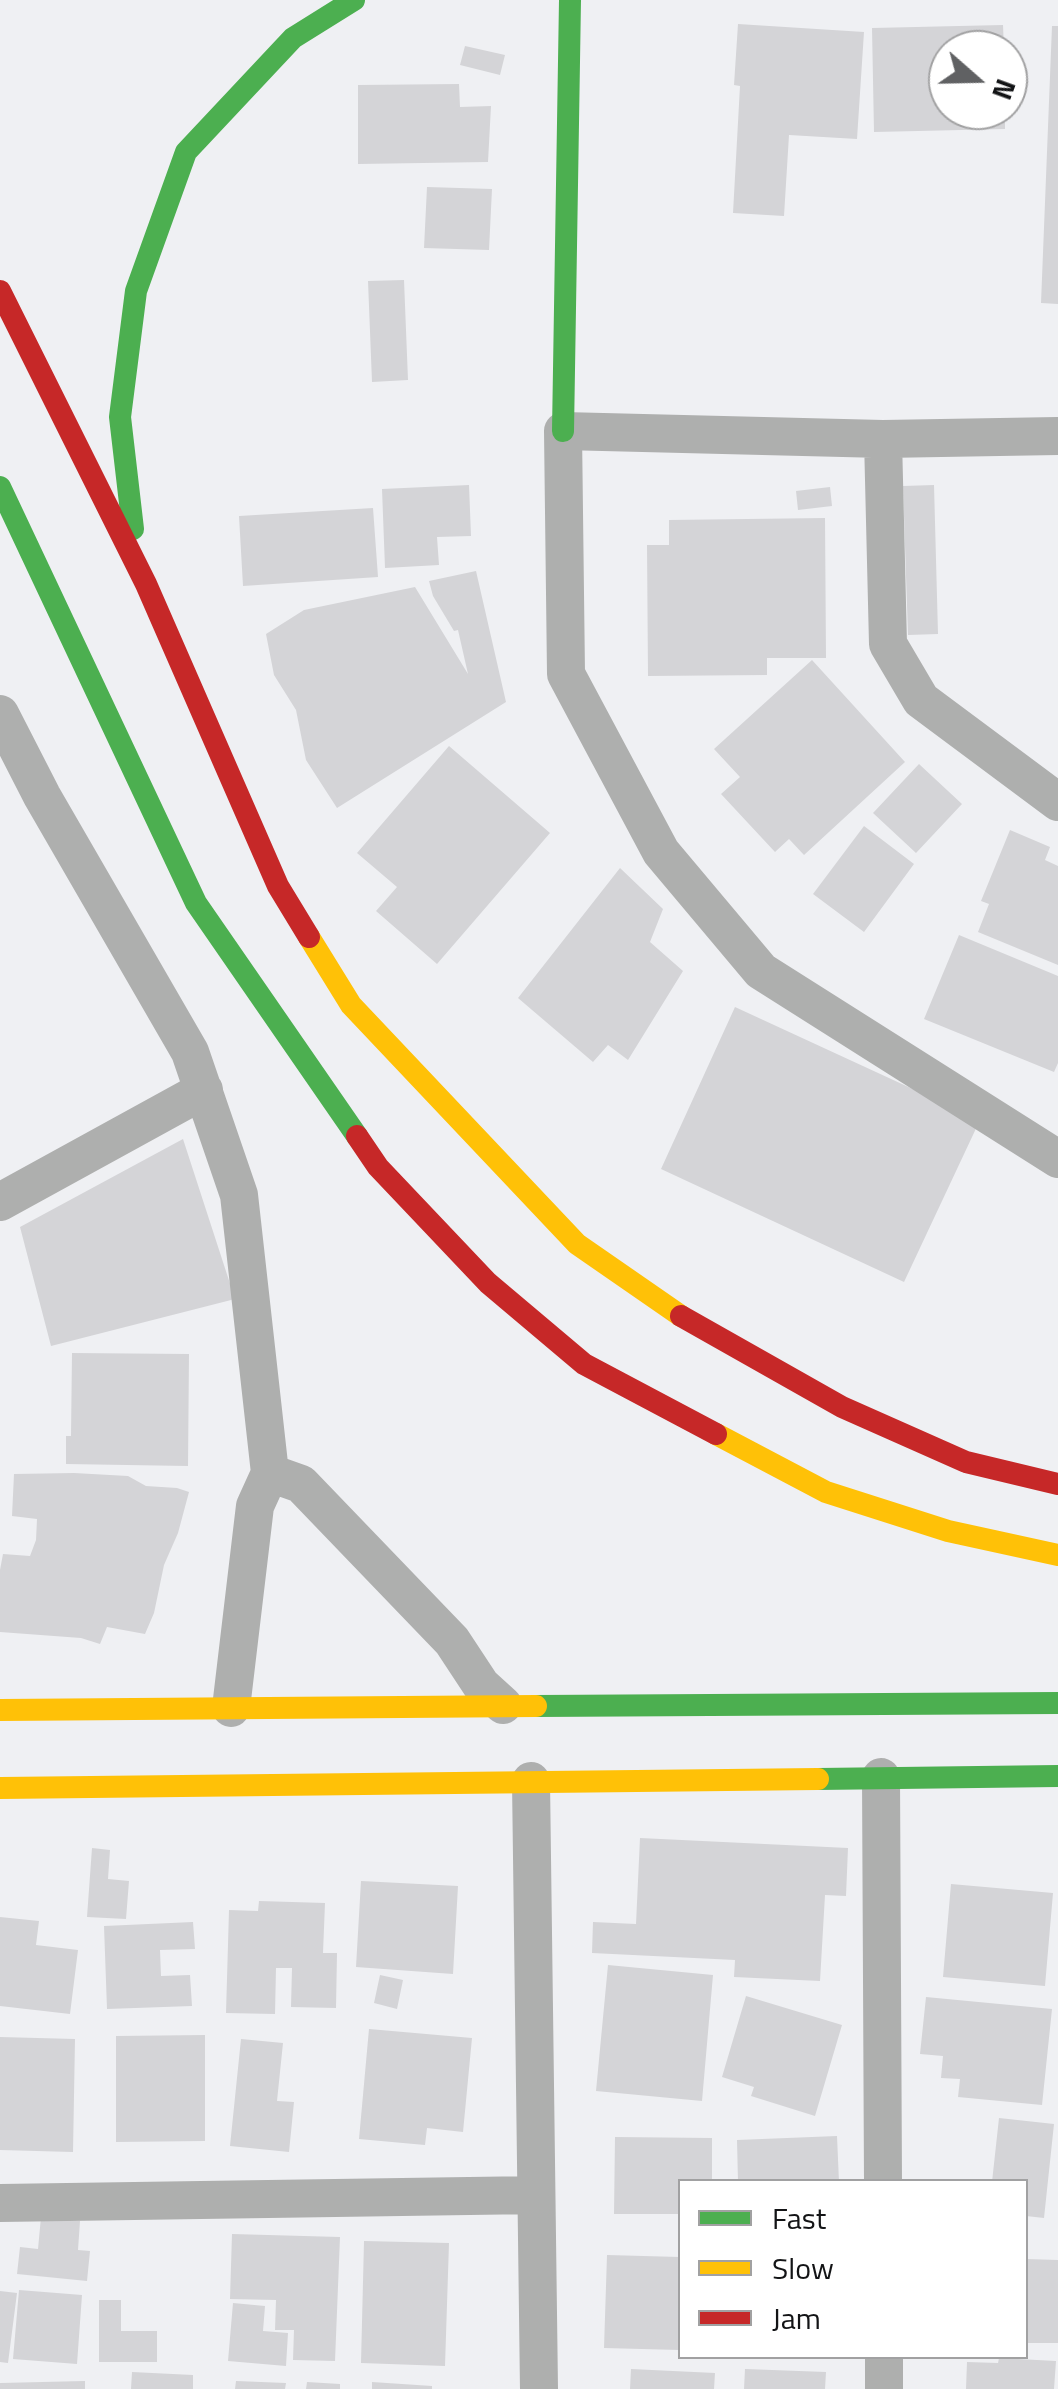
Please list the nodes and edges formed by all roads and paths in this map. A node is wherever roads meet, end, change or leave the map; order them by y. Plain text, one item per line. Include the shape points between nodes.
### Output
1 (354, 0) edge
2 (570, 0) edge
3 (0, 291) edge
4 (563, 431) junction
5 (1058, 436) edge
6 (883, 440) junction
7 (0, 487) edge
8 (146, 584) junction
9 (0, 714) edge
10 (1058, 802) edge
11 (204, 1090) junction
12 (1058, 1158) edge
13 (0, 1202) edge
14 (270, 1473) junction
15 (1058, 1484) edge
16 (1058, 1556) edge
17 (1058, 1703) edge
18 (503, 1705) junction
19 (231, 1708) junction
20 (0, 1710) edge
21 (1058, 1776) edge
22 (881, 1777) junction
23 (531, 1781) junction
24 (0, 1788) edge
25 (883, 2179) edge
26 (536, 2195) junction
27 (0, 2203) edge
28 (884, 2359) edge
29 (539, 2389) edge
30 (884, 2389) edge

1 - 8 street via 293,38 186,152 136,291 120,417
2 - 4 street
3 - 8 street
4 - 6 street
4 - 12 street via 566,674 661,852 761,971
5 - 6 street
6 - 10 street via 888,644 921,700
7 - 16 street via 196,903 378,1167 488,1283 584,1364 826,1492 948,1532
8 - 15 street via 278,886 351,1004 577,1244 702,1331 842,1406 966,1462
9 - 11 street via 190,1052
11 - 13 street
11 - 14 street via 239,1195
14 - 18 street via 300,1484 452,1641
14 - 19 street via 255,1506
17 - 18 street
18 - 19 street
19 - 20 street
21 - 22 street
22 - 23 street
22 - 25 street
23 - 24 street
23 - 26 street
26 - 27 street
26 - 29 street
28 - 30 street

